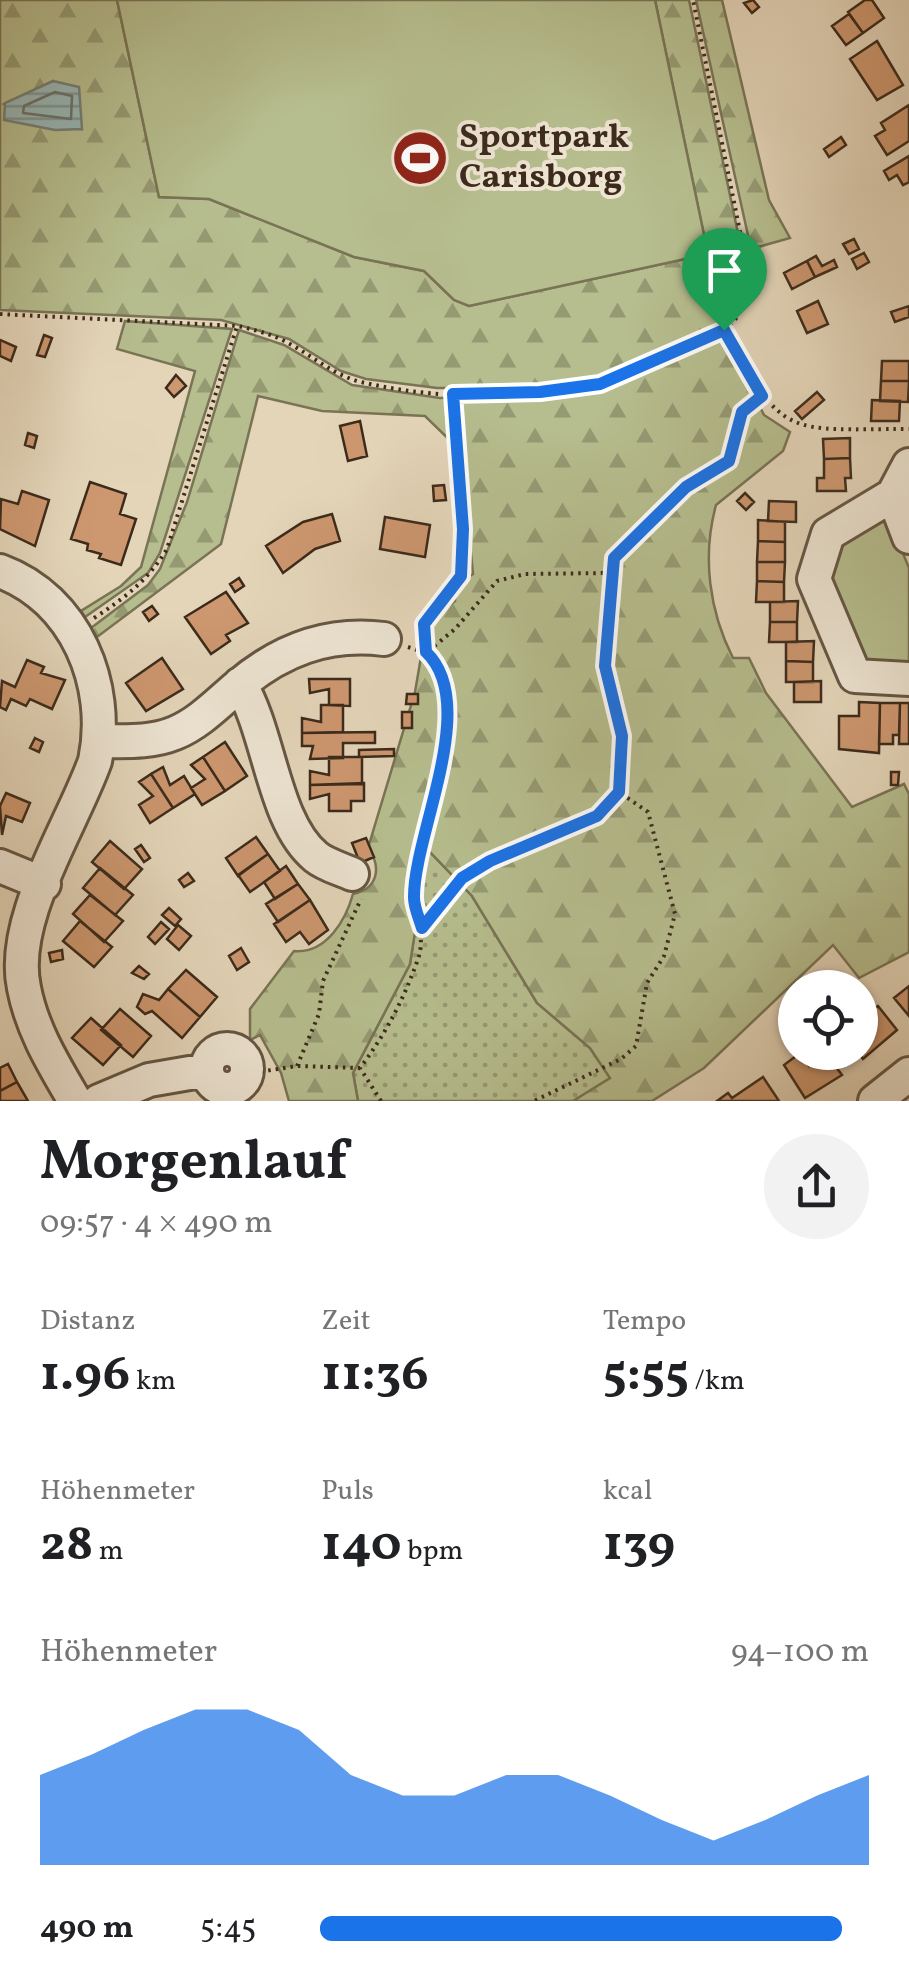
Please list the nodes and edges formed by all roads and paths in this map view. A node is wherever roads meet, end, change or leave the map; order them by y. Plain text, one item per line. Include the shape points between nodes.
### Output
1 (692, 0) edge
2 (0, 314) edge
3 (238, 326) junction
4 (724, 330) junction
5 (453, 394) junction
6 (762, 396) junction
7 (909, 429) edge
8 (909, 465) edge
9 (892, 495) junction
10 (909, 536) edge
11 (0, 571) edge
12 (610, 574) junction
13 (74, 632) junction
14 (384, 639) joint
15 (426, 652) junction
16 (909, 679) edge
17 (240, 684) junction
18 (100, 740) junction
19 (619, 792) junction
20 (0, 866) edge
21 (352, 874) joint
22 (44, 884) junction
23 (422, 928) junction
24 (297, 1066) junction
25 (360, 1068) junction
26 (246, 1074) joint
27 (75, 1101) edge
28 (99, 1101) edge
29 (380, 1101) edge
30 (534, 1101) edge

1 - 4 path via 748,270 742,308
2 - 3 path
3 - 5 path via 269,334 359,381
3 - 13 path via 167,549 135,590
4 - 5 path via 600,384
4 - 6 path
5 - 15 path via 461,576 428,615
6 - 7 path via 791,423
6 - 12 path via 742,412 729,461 686,487 629,539
8 - 9 street
9 - 10 street
9 - 16 street via 828,534 814,579 855,676
11 - 13 street via 44,597
12 - 15 path via 525,574 497,581
12 - 19 path via 605,666 622,736
13 - 18 street via 98,694
14 - 15 path
14 - 17 street via 354,635 317,642 269,662
15 - 23 path via 439,665 446,714 444,761 414,898
17 - 18 street via 172,734
17 - 21 street via 256,709 292,828 318,859
18 - 22 street
19 - 23 path via 597,816 462,878
19 - 30 path via 648,812 676,914 647,983 636,1046
20 - 22 street
21 - 24 path via 364,890 323,981 319,1014
22 - 27 street via 26,931 22,984 34,1025
23 - 25 path via 420,956 384,1036
24 - 25 path
24 - 26 path
25 - 29 path
26 - 28 street via 228,1089 214,1084 207,1070 149,1080

